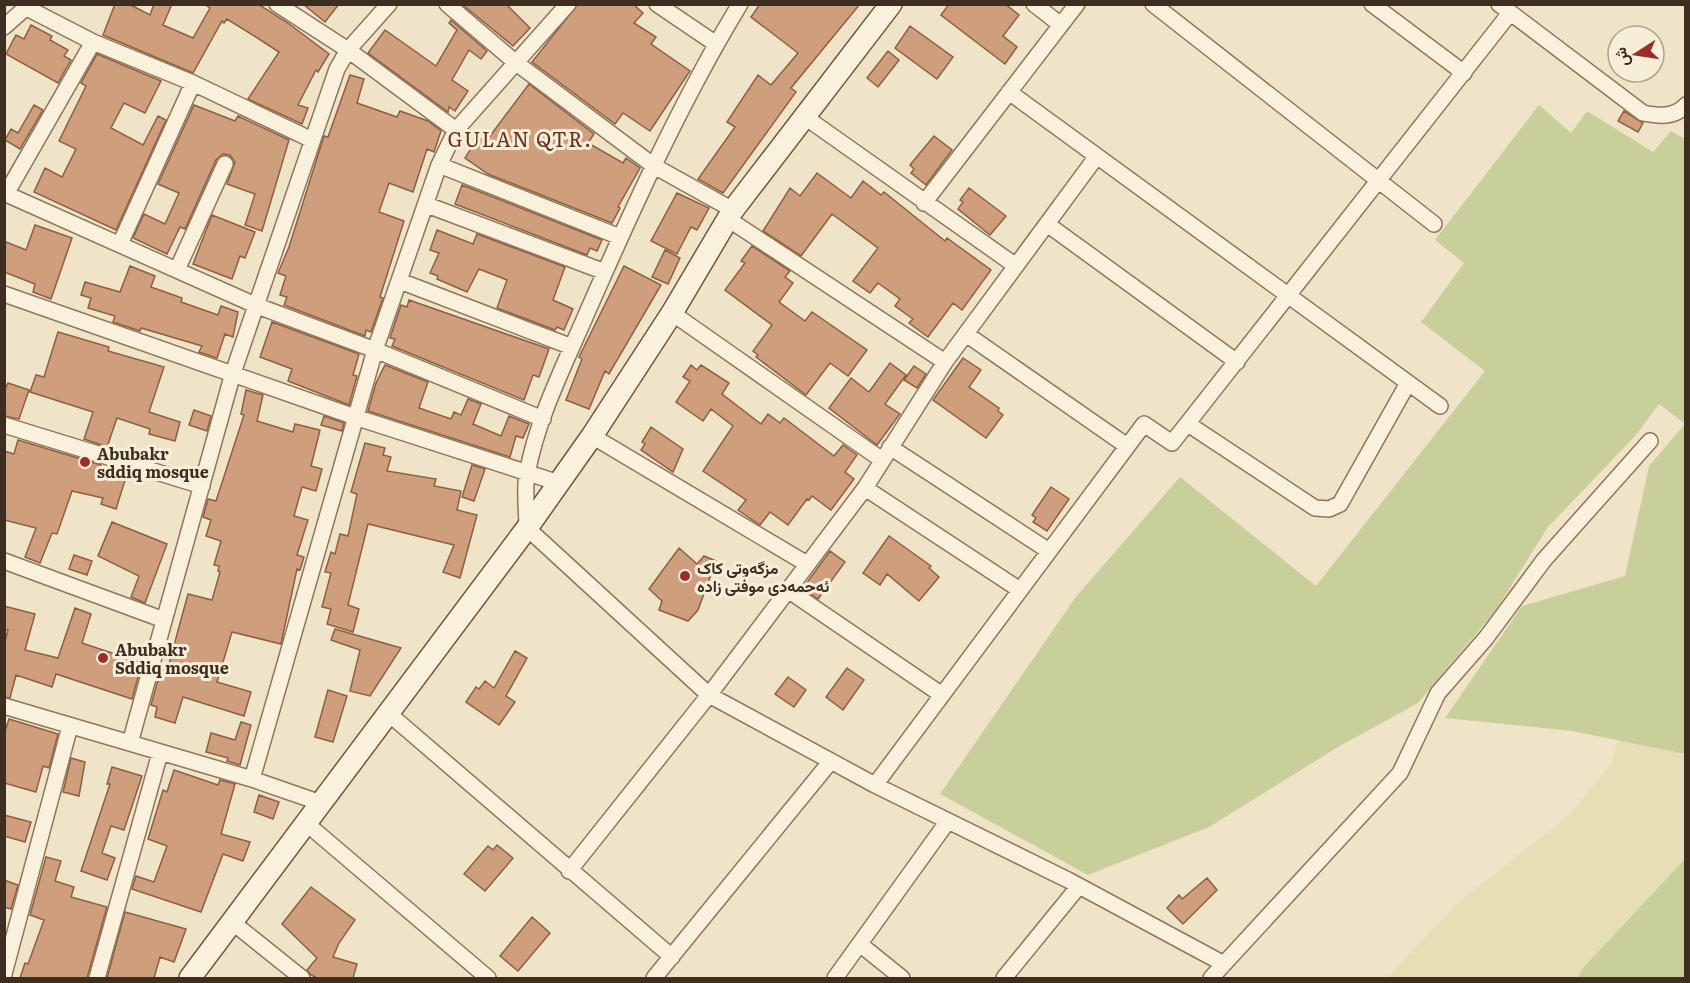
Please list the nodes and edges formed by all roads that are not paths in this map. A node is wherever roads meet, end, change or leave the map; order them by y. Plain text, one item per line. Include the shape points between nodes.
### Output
1 (277, 4) edge
2 (389, 4) edge
3 (447, 4) edge
4 (568, 4) edge
5 (657, 4) edge
6 (740, 4) edge
7 (891, 4) edge
8 (1034, 4) edge
9 (1077, 4) edge
10 (1153, 4) edge
11 (1372, 4) edge
12 (29, 6) edge
13 (1505, 9) edge
14 (1061, 25) junction
15 (4, 27) edge
16 (93, 42) junction
17 (716, 44) junction
18 (348, 50) junction
19 (515, 62) junction
20 (1464, 73) junction
21 (193, 83) junction
22 (1009, 92) junction
23 (1686, 105) edge
24 (805, 117) junction
25 (456, 130) junction
26 (312, 140) junction
27 (1097, 156) junction
28 (225, 164) dead end
29 (439, 165) junction
30 (654, 166) junction
31 (1379, 182) junction
32 (5, 194) edge
33 (924, 203) junction
34 (427, 205) junction
35 (730, 215) junction
36 (1047, 224) junction
37 (1434, 224) dead end
38 (620, 237) junction
39 (120, 244) junction
40 (1016, 266) junction
41 (177, 270) junction
42 (605, 272) junction
43 (400, 281) junction
44 (4, 294) edge
45 (1290, 296) junction
46 (255, 305) junction
47 (672, 313) junction
48 (966, 334) junction
49 (572, 347) junction
50 (375, 350) junction
51 (945, 362) junction
52 (1237, 362) junction
53 (233, 372) junction
54 (1408, 383) junction
55 (1440, 406) dead end
56 (358, 418) junction
57 (543, 419) junction
58 (1188, 424) junction
59 (4, 425) edge
60 (592, 436) junction
61 (1650, 441) dead end
62 (1127, 446) junction
63 (886, 453) junction
64 (527, 475) junction
65 (559, 483) junction
66 (202, 486) junction
67 (865, 488) junction
68 (527, 528) junction
69 (1049, 552) junction
70 (4, 561) edge
71 (807, 564) junction
72 (788, 590) junction
73 (1020, 590) junction
74 (164, 620) junction
75 (709, 694) junction
76 (942, 695) junction
77 (4, 706) edge
78 (388, 713) junction
79 (70, 726) junction
80 (130, 743) junction
81 (160, 753) junction
82 (831, 761) junction
83 (252, 779) junction
84 (875, 785) junction
85 (321, 803) junction
86 (948, 821) junction
87 (307, 824) junction
88 (569, 871) junction
89 (1079, 886) junction
90 (232, 922) junction
91 (861, 945) junction
92 (672, 957) junction
93 (1224, 964) junction
94 (4, 974) edge
95 (97, 978) edge
96 (190, 978) edge
97 (302, 978) edge
98 (488, 978) edge
99 (654, 978) edge
100 (835, 978) edge
101 (902, 978) edge
102 (1004, 978) edge
103 (1211, 978) edge

1 - 18 street
2 - 18 street
3 - 19 street
4 - 19 street
5 - 17 street
6 - 17 street
7 - 24 street
8 - 14 street
9 - 14 street
10 - 31 street
11 - 20 street
12 - 15 street
12 - 16 street
13 - 20 street
13 - 23 street via 1643,113 1660,117
14 - 22 street
16 - 21 street
16 - 32 street
17 - 30 street
18 - 25 street
18 - 26 street via 337,69
19 - 25 street
19 - 30 street
20 - 31 street
21 - 26 street
21 - 39 street
22 - 27 street
22 - 33 street
24 - 33 street
24 - 35 street
25 - 29 street
26 - 46 street
27 - 36 street
27 - 45 street
28 - 41 street
29 - 34 street
29 - 38 street
30 - 35 street
30 - 38 street
31 - 37 street
31 - 45 street
32 - 39 street
33 - 40 street
34 - 42 street
34 - 43 street
35 - 47 street
35 - 51 street
36 - 40 street
36 - 52 street
38 - 42 street
39 - 41 street
40 - 48 street
41 - 46 street
42 - 49 street
43 - 49 street
43 - 50 street
44 - 53 street
45 - 52 street
45 - 54 street
46 - 50 street
46 - 53 street
47 - 60 street
47 - 63 street
48 - 51 street
48 - 62 street
49 - 57 street
50 - 56 street
50 - 57 street
51 - 63 street
52 - 58 street
53 - 56 street
53 - 66 street
54 - 55 street
54 - 58 street via 1340,504 1329,509 1315,508
56 - 64 street
56 - 83 street
57 - 64 street
58 - 62 street via 1172,443 1144,424
59 - 66 street
60 - 65 street
60 - 71 street
61 - 93 street via 1544,560 1486,638 1438,693 1400,773
62 - 69 street
63 - 67 street
63 - 69 street
64 - 65 street
64 - 68 street
65 - 68 street
66 - 74 street
67 - 71 street
67 - 73 street
68 - 75 street
68 - 78 street
69 - 73 street
70 - 74 street
71 - 72 street
72 - 75 street
72 - 76 street
73 - 76 street
74 - 80 street
75 - 82 street
75 - 88 street
76 - 84 street
77 - 79 street
78 - 85 street
78 - 88 street
79 - 80 street
79 - 94 street
80 - 81 street
81 - 83 street
81 - 95 street
82 - 84 street
82 - 92 street
83 - 85 street
84 - 86 street
85 - 87 street
86 - 89 street
86 - 91 street
87 - 90 street
87 - 98 street
88 - 92 street
89 - 93 street
89 - 102 street
90 - 96 street
90 - 97 street
91 - 100 street
91 - 101 street
92 - 99 street
93 - 103 street

